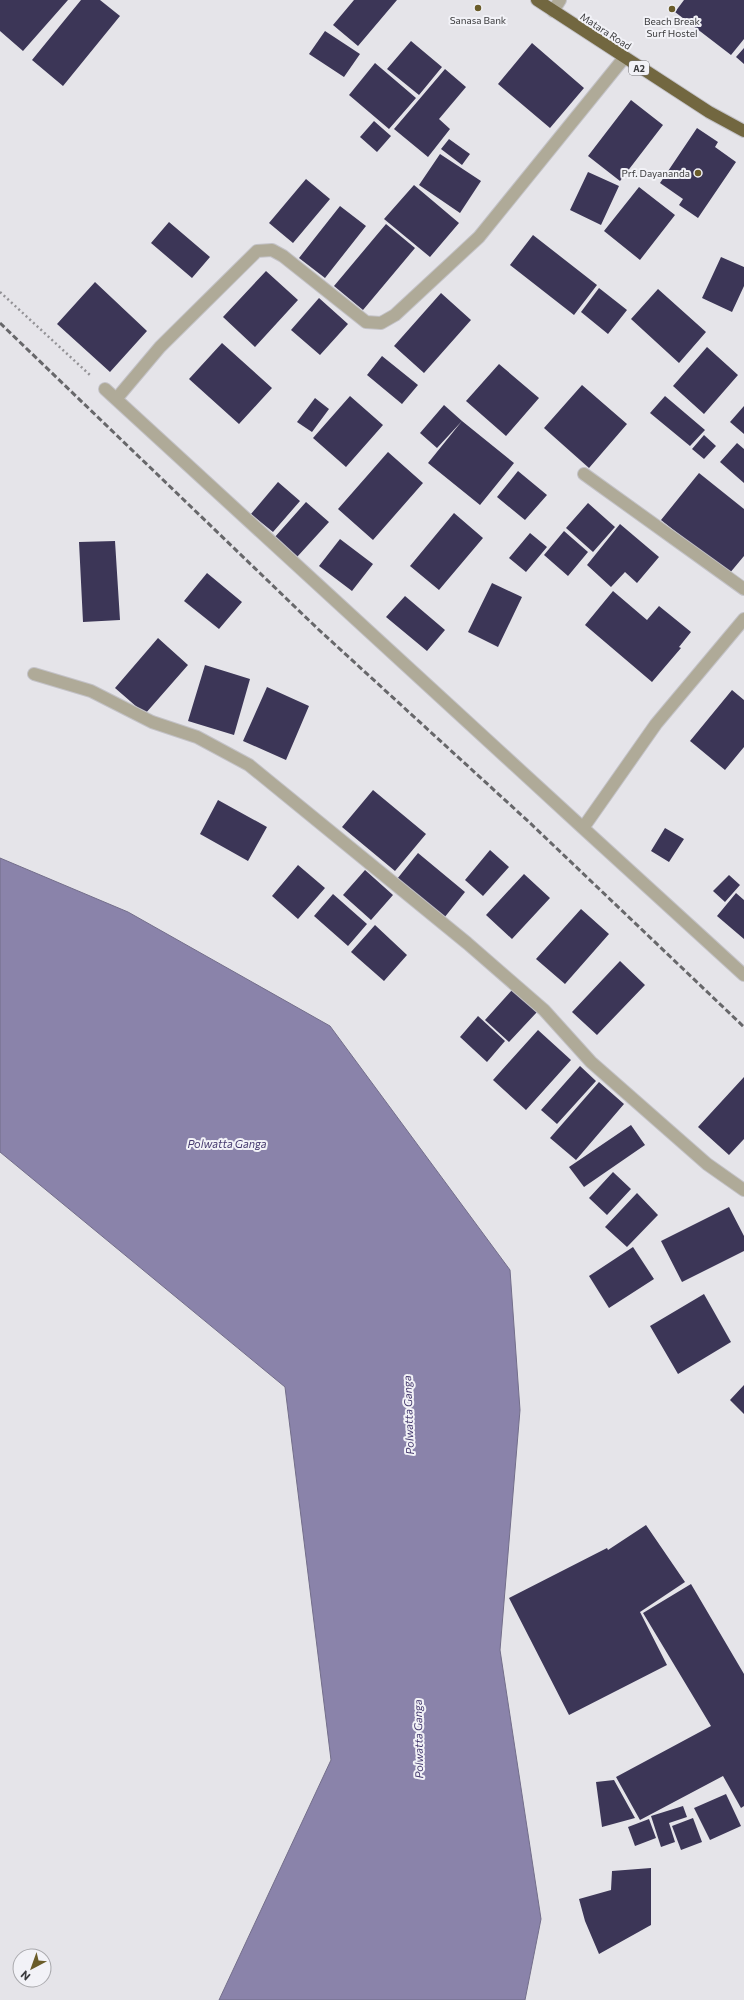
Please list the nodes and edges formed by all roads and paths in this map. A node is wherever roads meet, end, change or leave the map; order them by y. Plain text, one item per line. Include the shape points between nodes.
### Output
1 (537, 0) edge
2 (560, 0) edge
3 (553, 11) junction
4 (624, 58) junction
5 (744, 131) edge
6 (0, 292) edge
7 (105, 389) joint
8 (117, 398) junction
9 (584, 474) dead end
10 (744, 589) edge
11 (744, 619) edge
12 (34, 674) dead end
13 (583, 828) junction
14 (744, 975) edge
15 (744, 1190) edge

1 - 3 highway, Matara Road / A2
2 - 3 street
3 - 4 highway, Matara Road / A2
4 - 5 highway, Matara Road / A2
4 - 8 street via 479,237 395,316 381,323 366,322 283,256 272,250 257,251 160,346
6 - 7 path
7 - 8 street
8 - 13 street
9 - 10 street
11 - 13 street via 656,724
12 - 15 street via 91,691 152,722 197,737 249,765 467,943 544,1010 590,1062 707,1164
13 - 14 street

